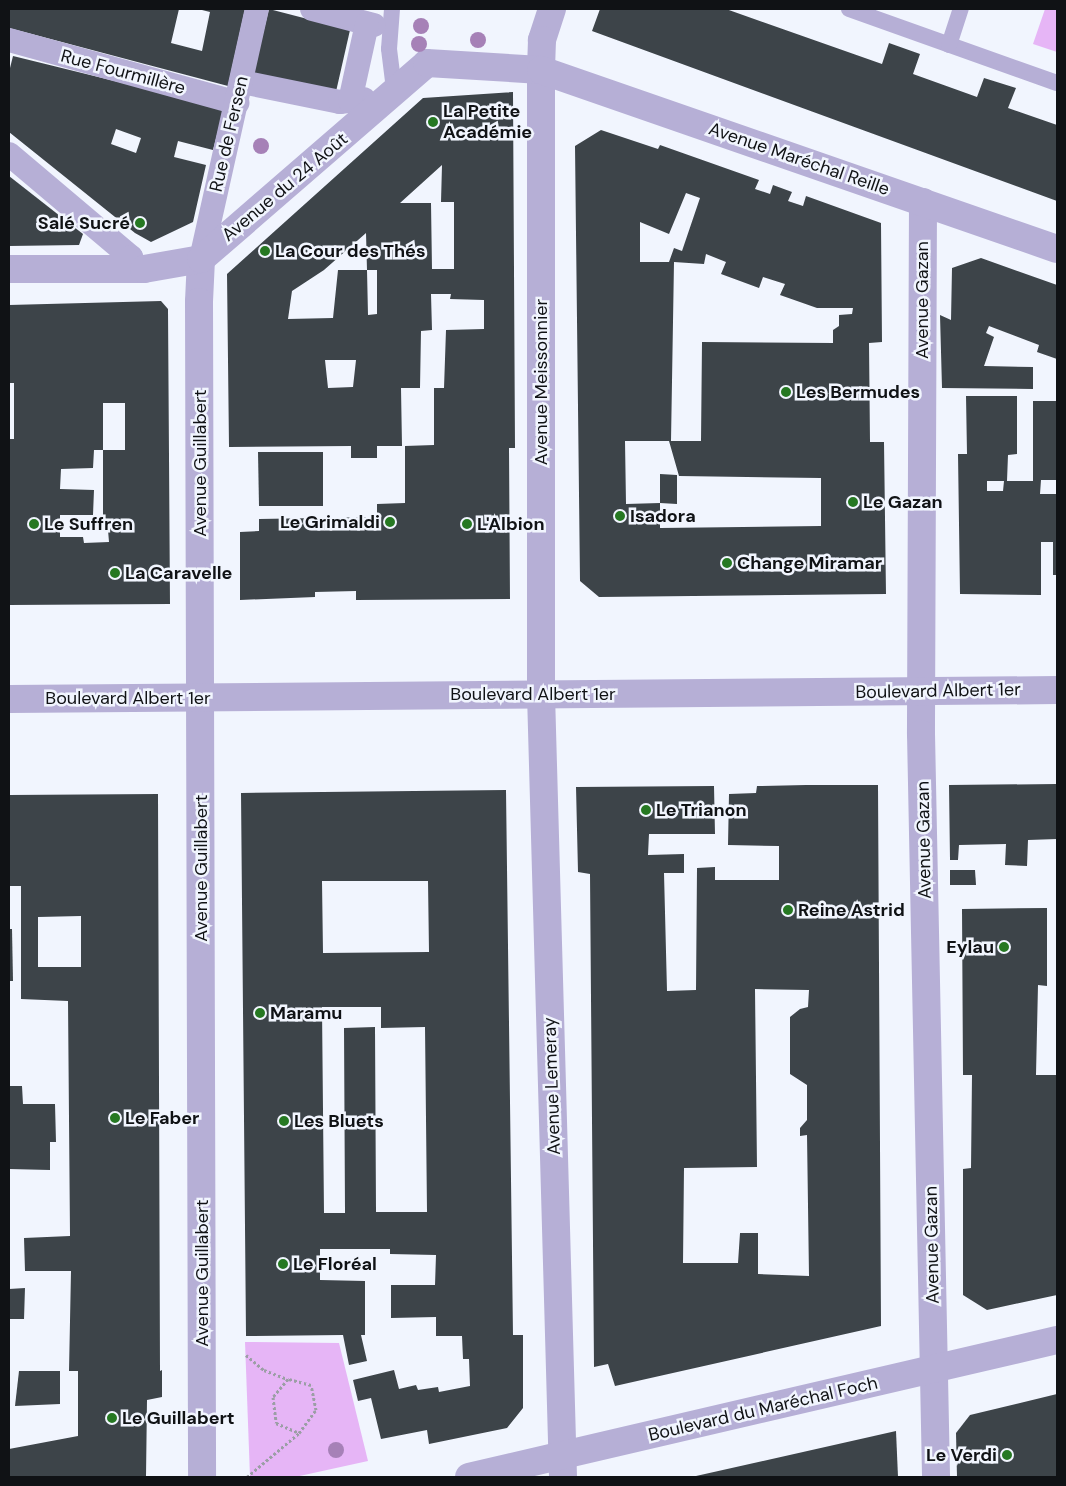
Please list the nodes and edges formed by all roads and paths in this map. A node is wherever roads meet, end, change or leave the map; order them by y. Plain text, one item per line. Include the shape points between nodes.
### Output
1 (257, 9) edge
2 (312, 9) edge
3 (392, 9) edge
4 (552, 9) edge
5 (850, 9) edge
6 (961, 9) edge
7 (9, 40) edge
8 (949, 45) junction
9 (540, 70) junction
10 (1057, 83) edge
11 (394, 89) junction
12 (240, 92) junction
13 (9, 154) edge
14 (922, 202) junction
15 (1057, 249) edge
16 (201, 259) junction
17 (131, 268) junction
18 (9, 269) edge
19 (1057, 690) edge
20 (921, 691) junction
21 (541, 694) junction
22 (201, 697) junction
23 (9, 699) edge
24 (1057, 1340) edge
25 (246, 1354) dead end
26 (935, 1368) junction
27 (288, 1379) junction
28 (299, 1433) junction
29 (562, 1466) edge
30 (202, 1477) edge
31 (247, 1477) edge
32 (469, 1477) edge
33 (936, 1477) edge

1 - 12 street, Rue de Fersen
2 - 12 street, Rue Fourmillère via 370,25 357,100 340,102
3 - 11 lane via 389,49
4 - 9 street, Avenue Meissonnier via 542,40
5 - 8 lane
6 - 8 lane
7 - 12 street, Rue Fourmillère
8 - 10 lane
9 - 11 street, Avenue du 24 Août via 427,63
9 - 14 street, Avenue Maréchal Reille
9 - 21 street, Avenue Meissonnier
11 - 16 street, Avenue du 24 Août via 348,134
12 - 16 street, Rue de Fersen
13 - 17 street via 131,258
14 - 15 street, Avenue Maréchal Reille
14 - 20 street, Avenue Gazan
16 - 17 street via 144,269
16 - 22 street, Avenue Guillabert
17 - 18 street
19 - 20 street, Boulevard Albert 1er
20 - 21 street, Boulevard Albert 1er
20 - 26 street, Avenue Gazan
21 - 22 street, Boulevard Albert 1er
21 - 29 street, Avenue Lemeray
22 - 23 street, Boulevard Albert 1er
22 - 30 street, Avenue Guillabert
24 - 26 street, Boulevard du Maréchal Foch
25 - 27 path via 264,1370
26 - 29 street, Boulevard du Maréchal Foch
26 - 33 street, Avenue Gazan
27 - 28 path via 273,1396 276,1423
27 - 28 path via 311,1386 316,1410
28 - 31 path
29 - 32 street, Boulevard du Maréchal Foch

